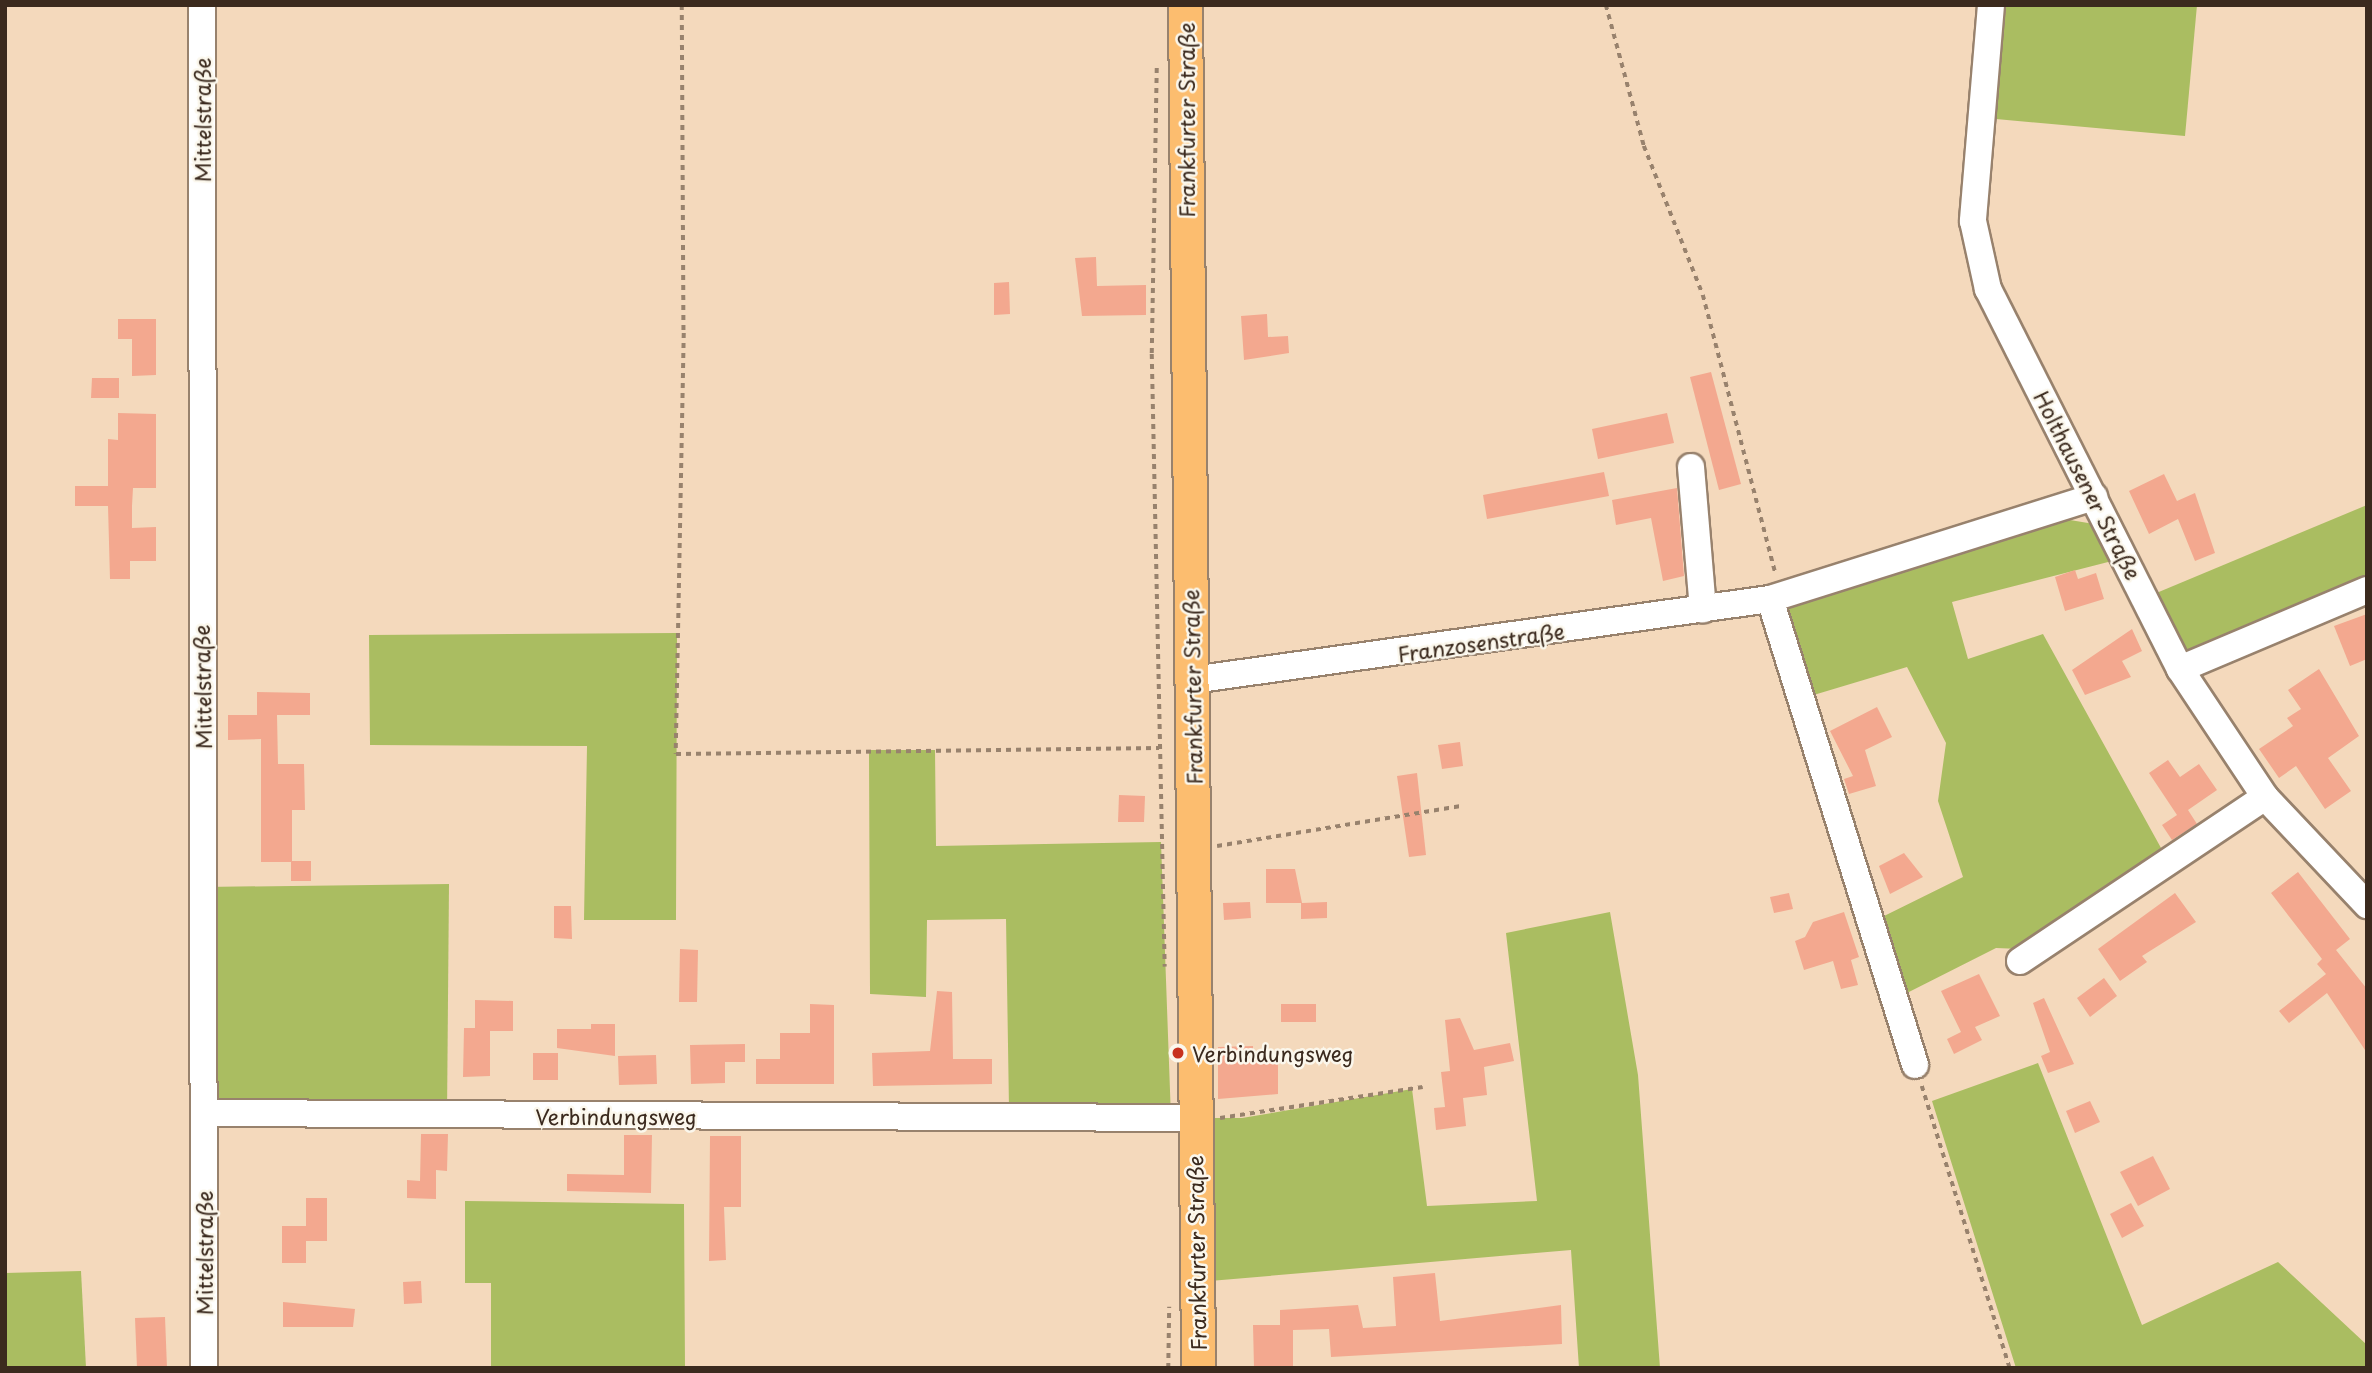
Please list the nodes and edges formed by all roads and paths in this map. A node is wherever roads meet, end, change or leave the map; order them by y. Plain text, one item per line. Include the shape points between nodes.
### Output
1 (202, 5) edge
2 (682, 5) edge
3 (1185, 5) edge
4 (1605, 5) edge
5 (1991, 5) edge
6 (1157, 61) dead end
7 (1691, 467) dead end
8 (2094, 497) junction
9 (2367, 590) edge
10 (1775, 598) junction
11 (1703, 609) junction
12 (2180, 669) junction
13 (1192, 680) junction
14 (1159, 748) junction
15 (2265, 797) junction
16 (1461, 806) dead end
17 (1194, 850) junction
18 (2367, 905) edge
19 (2020, 961) dead end
20 (1166, 980) dead end
21 (1915, 1065) joint
22 (1423, 1087) dead end
23 (206, 1113) junction
24 (1194, 1118) junction
25 (1169, 1298) dead end
26 (204, 1368) edge
27 (1168, 1368) edge
28 (1198, 1368) edge
29 (2010, 1368) edge

1 - 23 street, Mittelstraße
2 - 14 path via 684,333 676,754
3 - 13 main road, Frankfurter Straße
4 - 10 path via 1644,146 1703,295
5 - 8 street, Holthausener Straße via 1973,208 1976,256
6 - 14 path via 1152,354
7 - 11 street
8 - 10 street, Franzosenstraße
8 - 12 street, Holthausener Straße
9 - 12 street
10 - 11 street, Franzosenstraße
10 - 21 street
11 - 13 street, Franzosenstraße
12 - 15 street, Holthausener Straße
13 - 17 main road, Frankfurter Straße
14 - 20 path
15 - 18 street, Holthausener Straße
15 - 19 street
16 - 17 path
17 - 24 main road, Frankfurter Straße
21 - 29 path
22 - 24 path via 1242,1118
23 - 24 street, Verbindungsweg
23 - 26 street, Mittelstraße
24 - 28 main road, Frankfurter Straße
25 - 27 path

